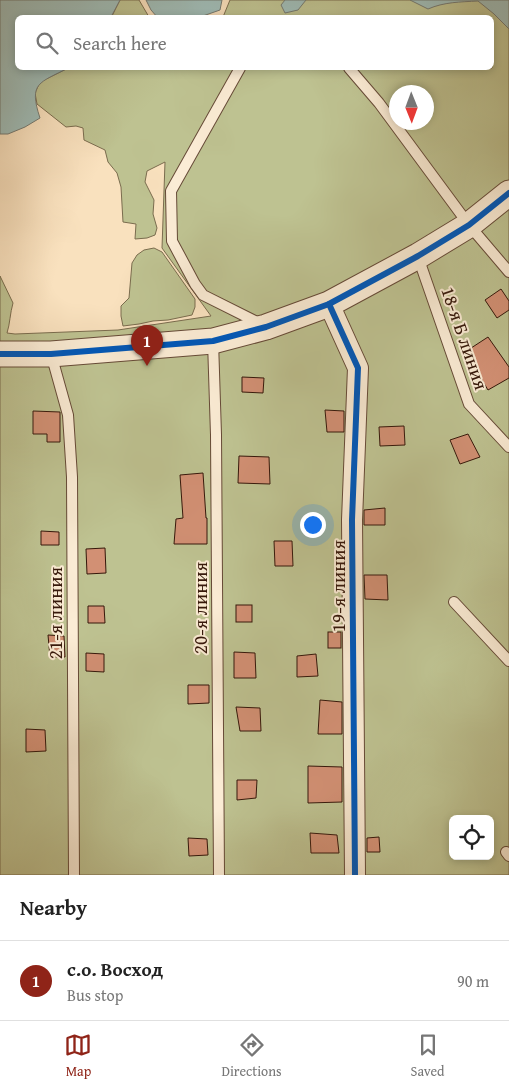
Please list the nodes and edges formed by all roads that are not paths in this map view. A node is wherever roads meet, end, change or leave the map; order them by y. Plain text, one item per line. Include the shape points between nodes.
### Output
1 (239, 70) edge
2 (351, 70) edge
3 (509, 193) edge
4 (469, 225) junction
5 (418, 256) junction
6 (509, 272) edge
7 (329, 304) junction
8 (266, 327) junction
9 (213, 341) junction
10 (1, 354) edge
11 (51, 354) junction
12 (509, 447) edge
13 (454, 602) dead end
14 (509, 661) edge
15 (74, 875) edge
16 (219, 875) edge
17 (355, 875) edge

1 - 8 lane via 171,191 172,241 203,295
2 - 4 lane via 380,102
3 - 4 street
4 - 5 street
4 - 6 lane
5 - 7 street
5 - 12 lane, 18-я Б линия via 469,404
7 - 8 street
7 - 17 street, 19-я линия via 358,368 352,520
8 - 9 street
9 - 11 street
9 - 16 lane, 20-я линия
10 - 11 street
11 - 15 lane, 21-я линия via 68,416 72,477
13 - 14 lane

